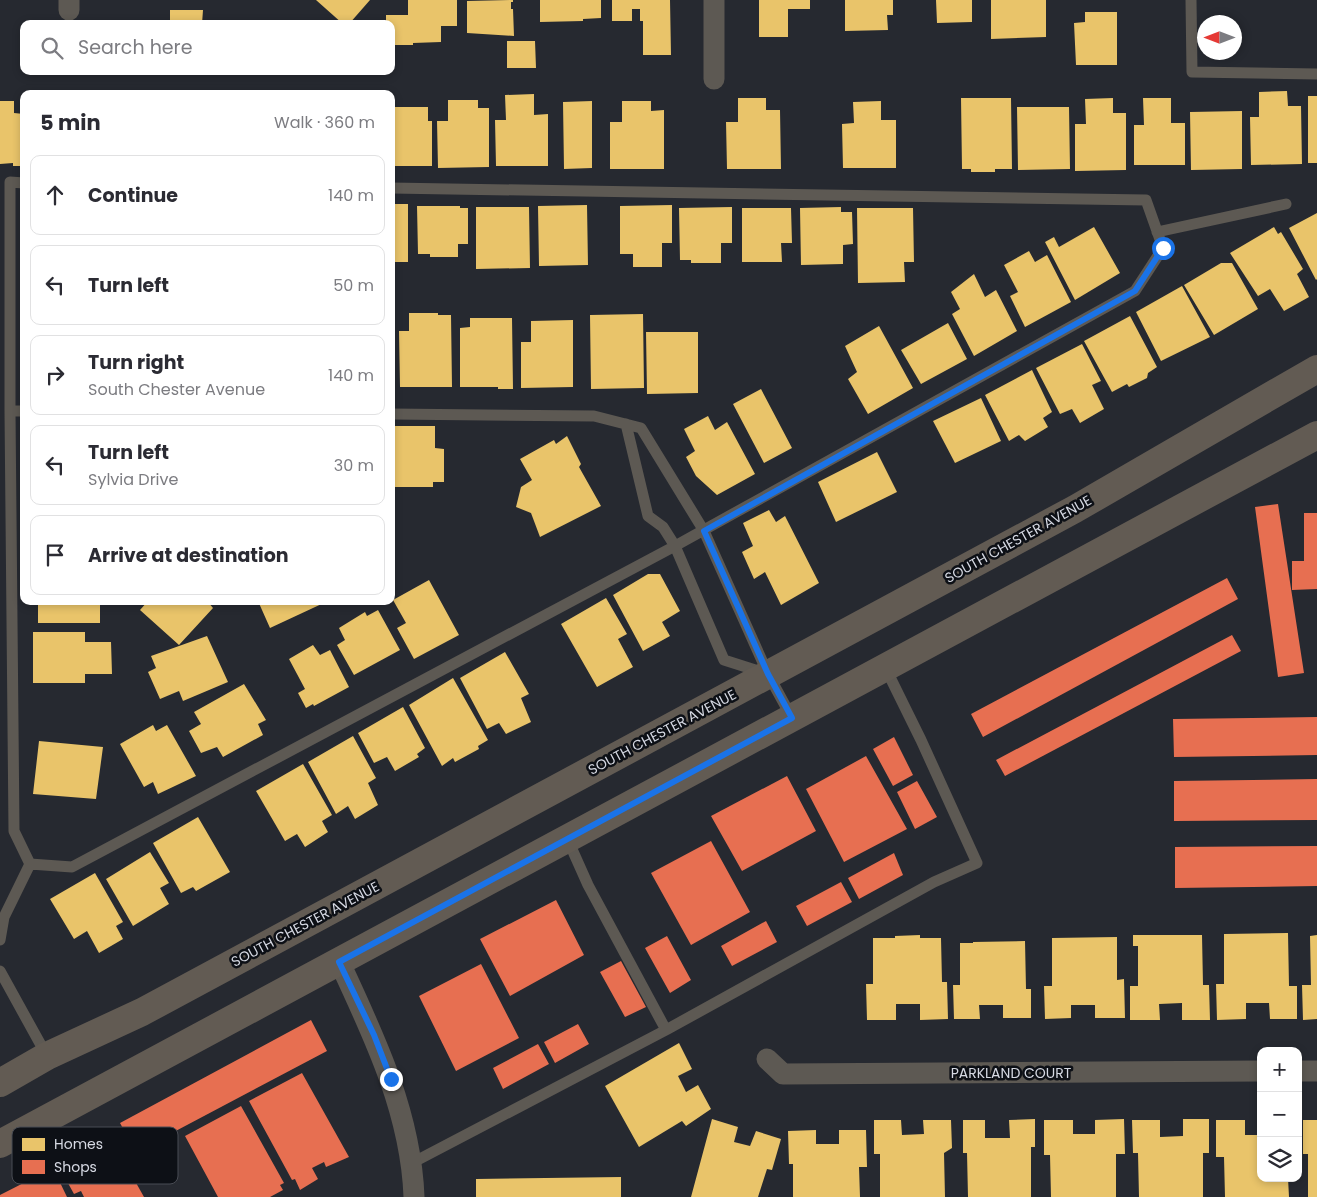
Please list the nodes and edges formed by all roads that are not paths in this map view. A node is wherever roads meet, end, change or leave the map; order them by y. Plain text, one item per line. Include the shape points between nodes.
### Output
1 (714, 0) edge
2 (1191, 0) edge
3 (1317, 74) edge
4 (714, 80) dead end
5 (5, 183) edge
6 (20, 183) edge
7 (395, 188) edge
8 (1286, 204) dead end
9 (1157, 232) junction
10 (1317, 369) edge
11 (10, 411) junction
12 (20, 411) edge
13 (395, 414) edge
14 (626, 424) junction
15 (1317, 435) edge
16 (704, 531) junction
17 (675, 546) junction
18 (885, 667) junction
19 (768, 674) junction
20 (792, 718) junction
21 (568, 838) junction
22 (30, 864) junction
23 (0, 940) edge
24 (339, 962) junction
25 (0, 971) edge
26 (666, 1030) junction
27 (48, 1056) junction
28 (767, 1059) dead end
29 (1257, 1071) edge
30 (1302, 1071) edge
31 (1317, 1071) edge
32 (0, 1083) edge
33 (32, 1127) edge
34 (12, 1138) edge
35 (0, 1144) edge
36 (410, 1164) junction
37 (414, 1197) edge

1 - 4 street
2 - 3 lane via 1192,72
5 - 6 lane
5 - 11 lane
7 - 9 lane via 1146,200
8 - 9 lane
9 - 16 lane via 1163,248 1135,291
10 - 19 main road, SOUTH CHESTER AVENUE via 1075,509
11 - 12 lane
11 - 22 lane via 14,831
13 - 14 lane via 594,416
14 - 16 lane via 641,428
14 - 17 lane via 648,516 663,527
15 - 18 main road
16 - 17 lane
16 - 19 lane
17 - 19 lane via 724,660
17 - 22 lane via 72,868
18 - 20 main road
18 - 26 lane via 977,863 934,882
19 - 20 lane
19 - 27 main road, SOUTH CHESTER AVENUE via 142,1012
20 - 21 main road
21 - 24 main road
21 - 26 lane via 588,885
22 - 23 lane via 4,917
24 - 33 main road
24 - 36 street via 391,1079 406,1132
25 - 27 lane
26 - 36 lane
27 - 32 main road, SOUTH CHESTER AVENUE
28 - 29 street, PARKLAND COURT via 783,1074
30 - 31 street
34 - 35 main road
36 - 37 street

